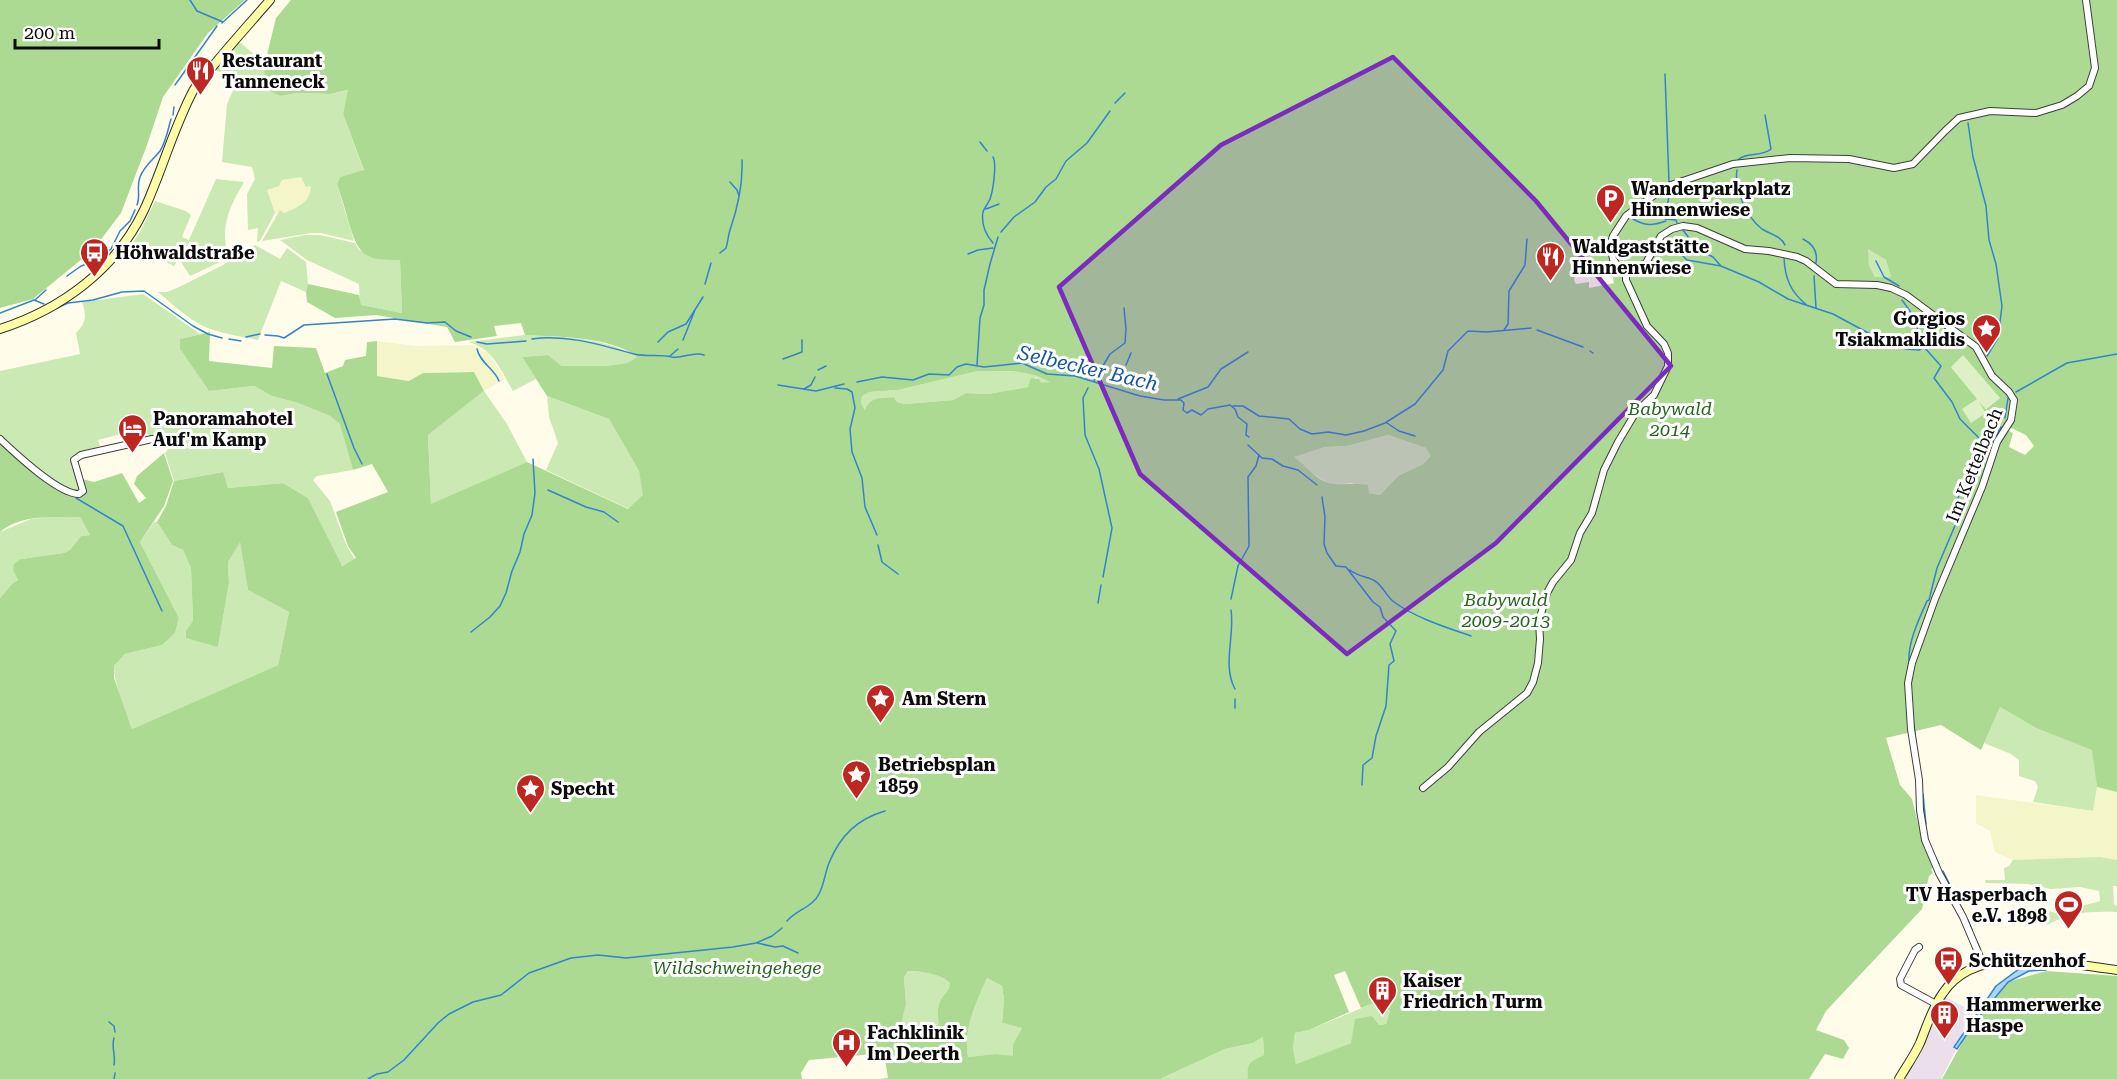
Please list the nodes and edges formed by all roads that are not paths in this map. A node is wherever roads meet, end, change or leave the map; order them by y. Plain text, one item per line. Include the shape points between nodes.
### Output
1 (270, 0) edge
2 (2086, 0) edge
3 (1626, 271) junction
4 (0, 329) edge
5 (0, 439) edge
6 (152, 439) dead end
7 (1423, 788) dead end
8 (1919, 947) dead end
9 (1983, 964) junction
10 (2117, 970) edge
11 (1936, 1004) junction
12 (1899, 1079) edge

1 - 4 main road via 195,88 178,121 144,211 122,246 80,289
2 - 3 street via 2095,68 2089,86 2062,105 2036,113 1990,111 1959,118 1913,164 1894,168 1849,159 1759,160 1733,164 1665,187 1626,216 1613,236 1612,259
3 - 7 street via 1626,280 1647,326 1668,353 1665,374 1614,449 1571,560 1547,593 1540,612 1536,674 1527,693 1479,732
3 - 9 street, Im Kettelbach via 1641,267 1661,236 1683,226 1710,232 1745,249 1797,257 1836,284 1891,288 1976,347 1992,376 2014,400 2011,420 1997,442 1935,599 1908,683 1923,830
5 - 6 street via 32,468 79,494 83,491 74,460 81,455
8 - 11 street via 1900,979 1901,985
9 - 10 main road via 2023,960
9 - 11 main road via 1948,985
11 - 12 main road

